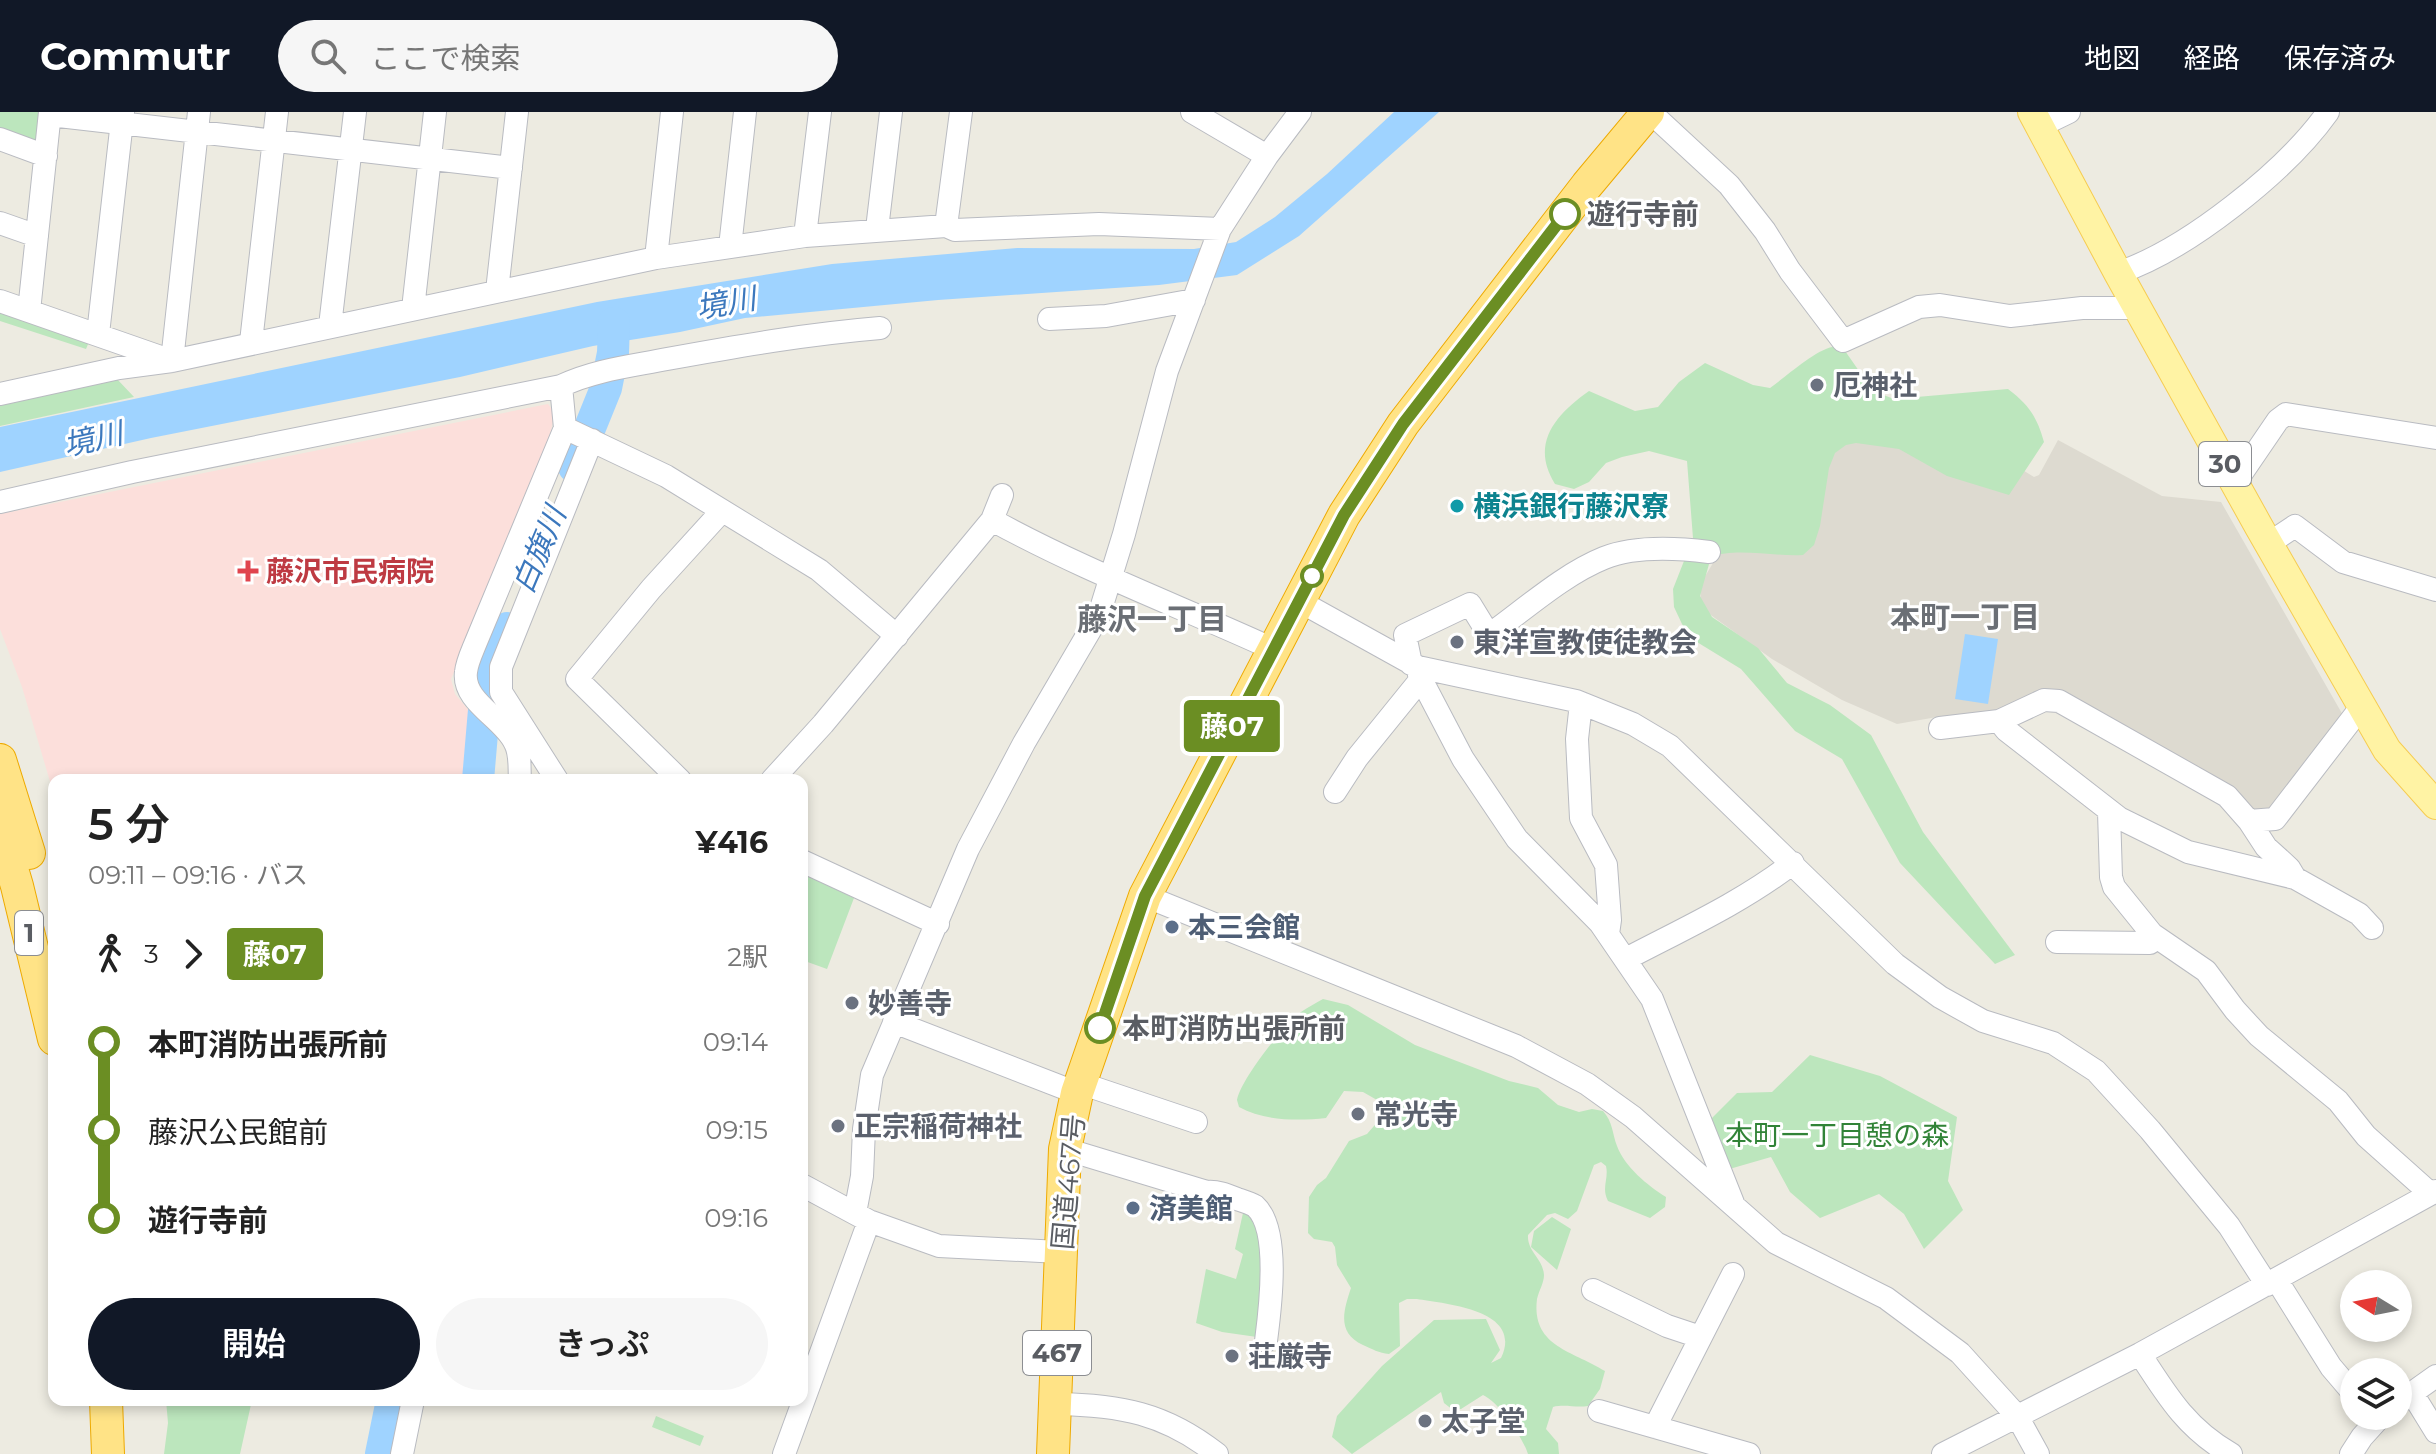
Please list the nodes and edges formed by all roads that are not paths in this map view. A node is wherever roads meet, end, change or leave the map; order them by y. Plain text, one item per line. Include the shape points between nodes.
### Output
1 (277, 112) edge
2 (355, 112) edge
3 (435, 112) edge
4 (517, 112) edge
5 (672, 112) edge
6 (745, 112) edge
7 (820, 112) edge
8 (891, 112) edge
9 (961, 112) edge
10 (1192, 112) edge
11 (1300, 112) edge
12 (1649, 112) edge
13 (2069, 112) edge
14 (50, 113) edge
15 (2317, 116) edge
16 (122, 118) edge
17 (2035, 119) edge
18 (198, 122) edge
19 (0, 139) edge
20 (274, 141) junction
21 (351, 150) junction
22 (46, 156) junction
23 (1267, 156) junction
24 (430, 159) junction
25 (511, 168) junction
26 (0, 223) edge
27 (946, 226) junction
28 (877, 229) junction
29 (37, 236) junction
30 (805, 236) junction
31 (1217, 237) junction
32 (730, 247) junction
33 (656, 258) junction
34 (2118, 273) junction
35 (497, 291) junction
36 (1196, 295) junction
37 (0, 301) edge
38 (2137, 308) junction
39 (413, 309) junction
40 (29, 311) junction
41 (1049, 319) dead end
42 (330, 326) junction
43 (880, 328) dead end
44 (98, 334) junction
45 (251, 342) junction
46 (172, 361) junction
47 (561, 386) junction
48 (0, 394) edge
49 (565, 428) junction
50 (2436, 438) edge
51 (592, 440) junction
52 (2235, 483) junction
53 (1002, 495) dead end
54 (0, 502) edge
55 (721, 512) junction
56 (992, 520) junction
57 (2268, 544) junction
58 (1709, 552) dead end
59 (1110, 580) junction
60 (2436, 590) edge
61 (1299, 601) junction
62 (897, 636) junction
63 (1273, 649) junction
64 (1417, 670) junction
65 (1581, 703) junction
66 (2362, 706) junction
67 (1999, 721) junction
68 (1940, 728) dead end
69 (0, 760) edge
70 (519, 774) edge
71 (553, 774) edge
72 (674, 774) edge
73 (777, 774) edge
74 (1335, 792) dead end
75 (2436, 805) edge
76 (2109, 812) junction
77 (2249, 821) junction
78 (0, 828) edge
79 (1793, 863) junction
80 (808, 864) edge
81 (2295, 878) junction
82 (1145, 896) junction
83 (938, 924) junction
84 (48, 925) edge
85 (2372, 928) dead end
86 (1608, 934) junction
87 (2152, 934) junction
88 (2057, 942) dead end
89 (1626, 959) junction
90 (48, 1014) edge
91 (894, 1022) junction
92 (1079, 1088) junction
93 (1196, 1122) dead end
94 (1065, 1149) junction
95 (808, 1188) edge
96 (2434, 1192) edge
97 (1734, 1204) junction
98 (862, 1217) junction
99 (1060, 1252) junction
100 (1733, 1274) dead end
101 (2271, 1282) junction
102 (1593, 1290) dead end
103 (1700, 1337) junction
104 (1266, 1341) dead end
105 (2140, 1354) junction
106 (2436, 1376) edge
107 (2340, 1378) edge
108 (808, 1381) edge
109 (2412, 1393) edge
110 (1056, 1404) junction
111 (84, 1406) edge
112 (106, 1406) edge
113 (125, 1406) edge
114 (412, 1406) edge
115 (800, 1406) edge
116 (2412, 1406) edge
117 (1599, 1411) dead end
118 (2017, 1416) junction
119 (1655, 1427) junction
120 (2368, 1430) edge
121 (2436, 1432) edge
122 (87, 1454) edge
123 (108, 1454) edge
124 (128, 1454) edge
125 (402, 1454) edge
126 (784, 1454) edge
127 (1053, 1454) edge
128 (1217, 1454) edge
129 (1749, 1454) edge
130 (1943, 1454) edge
131 (2038, 1454) edge
132 (2231, 1454) edge
133 (2351, 1454) edge

1 - 20 street
2 - 21 street
3 - 24 street
4 - 25 street
5 - 33 street
6 - 32 street
7 - 30 street
8 - 28 street
9 - 27 street
10 - 23 street
11 - 23 street
12 - 38 street via 1729,185 1843,341 1919,307 1940,305 2010,316
12 - 61 highway, 国道467号 / 467 via 1403,424 1344,515
13 - 17 street
14 - 16 street
14 - 22 street
15 - 34 street via 2269,175 2199,230
16 - 18 street
16 - 44 street
17 - 34 main road, 30
18 - 20 street
18 - 46 street
19 - 22 street
20 - 21 street
20 - 45 street
21 - 24 street
21 - 42 street
22 - 29 street
23 - 31 street
24 - 25 street
24 - 39 street
25 - 35 street
26 - 29 street
27 - 28 street
27 - 31 street via 955,230 1099,224
28 - 30 street
29 - 40 street
30 - 32 street
31 - 36 street
32 - 33 street
33 - 35 street
34 - 38 main road, 30
35 - 39 street
36 - 41 street via 1106,316
36 - 59 street via 1167,371
37 - 40 street
38 - 52 main road, 30
39 - 42 street
40 - 44 street
42 - 45 street
43 - 47 street via 622,367
44 - 46 street
45 - 46 street
46 - 48 street
47 - 49 street
47 - 54 street
49 - 51 street
49 - 70 street via 465,675 475,698 517,745
50 - 52 street via 2286,414
51 - 55 street via 666,476
51 - 71 street via 501,667 501,692
52 - 57 main road, 30
53 - 56 street
55 - 62 street via 819,570
55 - 72 street via 577,679
56 - 59 street
56 - 62 street
57 - 60 street via 2295,526 2343,562
57 - 66 main road, 30
58 - 64 street via 1644,550 1605,557 1489,635 1470,604 1405,635
59 - 63 street
59 - 83 street via 1090,633 968,849
61 - 63 highway, 国道467号 / 467
61 - 64 street
62 - 73 street
63 - 82 highway, 国道467号 / 467
64 - 65 street
64 - 74 street
64 - 86 street via 1463,759 1517,839
65 - 79 street via 1670,746
65 - 86 street via 1581,818 1606,865
66 - 75 main road, 30 via 2387,750
66 - 77 street via 2275,819
67 - 68 street
67 - 76 street
67 - 77 street via 2044,700 2059,701 2227,796
69 - 84 highway, 1
76 - 81 street via 2188,852
76 - 87 street via 2111,877
77 - 81 street
78 - 90 highway, 1
79 - 89 street via 1726,908
79 - 101 street via 1895,964 1940,997 1983,1021 2053,1043 2096,1071
80 - 83 street
81 - 85 street via 2359,914
82 - 92 highway, 国道467号 / 467
82 - 97 street via 1516,1046 1587,1084 1633,1117
83 - 91 street
86 - 89 street
87 - 88 street via 2150,943
87 - 96 street via 2206,971 2259,1036 2338,1101 2366,1136
89 - 97 street via 1652,999
91 - 92 street
91 - 98 street via 868,1093
92 - 93 street
92 - 94 highway, 国道467号 / 467
94 - 99 highway, 国道467号 / 467
94 - 104 street via 1255,1206 1270,1246
95 - 98 street
96 - 101 street
97 - 118 street via 1776,1243 1886,1298 1948,1344
98 - 99 street via 939,1246
98 - 108 street
99 - 110 highway, 国道467号 / 467
100 - 103 street
101 - 105 street
101 - 107 street
102 - 103 street
103 - 119 street
105 - 118 street
105 - 132 street via 2172,1405
106 - 109 street
110 - 127 highway, 国道467号 / 467
110 - 128 street via 1135,1412 1180,1429
111 - 122 highway
112 - 123 highway
113 - 124 highway
114 - 125 street
115 - 126 street
116 - 121 street
117 - 119 street
118 - 130 street
118 - 131 street
119 - 129 street
120 - 133 street

